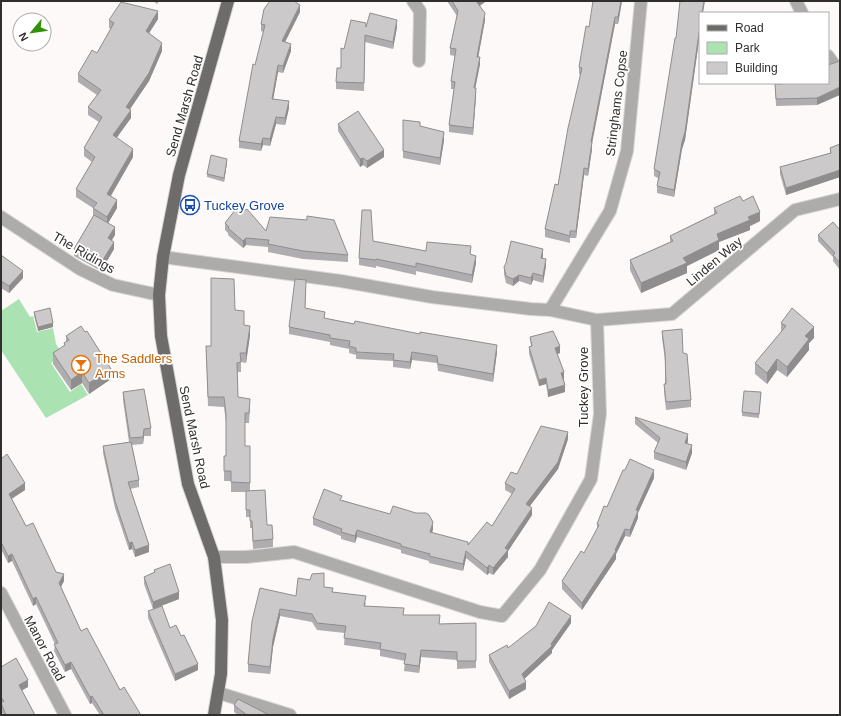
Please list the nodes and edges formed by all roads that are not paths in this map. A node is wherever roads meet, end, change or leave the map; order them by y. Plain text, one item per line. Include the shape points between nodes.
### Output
1 (228, 1) edge
2 (413, 1) edge
3 (641, 1) edge
4 (796, 1) edge
5 (802, 12) edge
6 (420, 61) dead end
7 (840, 199) edge
8 (1, 217) edge
9 (163, 256) junction
10 (158, 295) junction
11 (550, 310) junction
12 (597, 320) junction
13 (214, 557) junction
14 (1, 593) edge
15 (218, 693) junction
16 (65, 715) edge
17 (214, 715) edge
18 (290, 715) edge

1 - 9 main road, Send Marsh Road via 179,175
2 - 6 street via 420,11
3 - 11 street, Stringhams Copse via 627,151 610,211
4 - 5 street
7 - 12 street, Linden Way via 795,210 672,314
8 - 10 street, The Ridings via 80,268 112,285
9 - 10 main road, Send Marsh Road
9 - 11 street via 341,281 432,297
10 - 13 main road, Send Marsh Road via 161,336 188,484
11 - 12 street
12 - 13 street, Tuckey Grove via 600,414 591,479 540,570 502,616 480,612 294,552
13 - 15 main road, Send Marsh Road via 222,620
14 - 16 street, Manor Road
15 - 17 main road, Send Marsh Road
15 - 18 street

